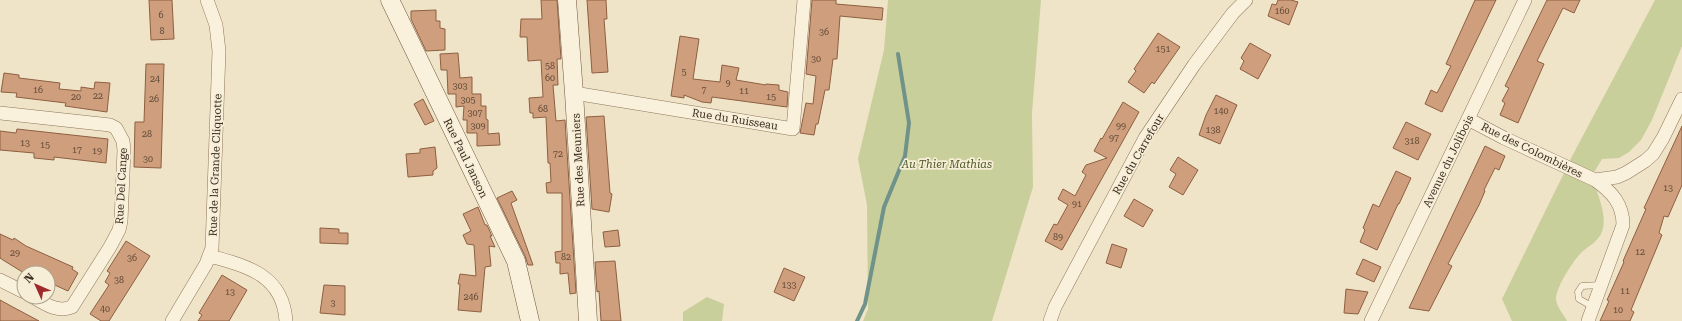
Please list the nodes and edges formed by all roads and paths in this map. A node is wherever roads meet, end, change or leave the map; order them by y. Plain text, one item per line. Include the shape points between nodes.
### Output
1 (207, 0) edge
2 (390, 0) edge
3 (566, 0) edge
4 (804, 0) edge
5 (1246, 0) edge
6 (1525, 0) edge
7 (574, 93) junction
8 (1682, 99) edge
9 (0, 113) edge
10 (1468, 119) junction
11 (1595, 180) junction
12 (210, 256) junction
13 (0, 280) edge
14 (1601, 285) junction
15 (16, 288) edge
16 (49, 305) edge
17 (1593, 307) junction
18 (172, 321) edge
19 (286, 321) edge
20 (530, 321) edge
21 (588, 321) edge
22 (1050, 321) edge
23 (1371, 321) edge
24 (1588, 321) edge

1 - 12 street, Rue de la Grande Cliquotte via 216,25 219,51 213,237
2 - 20 street, Rue Paul Janson via 516,261
3 - 7 street, Rue des Meuniers
4 - 7 street, Rue du Ruisseau via 793,129
5 - 22 street, Rue du Carrefour via 1233,13 1194,65 1145,138 1054,307
6 - 10 street, Avenue du Jolibois
7 - 21 street, Rue des Meuniers
8 - 11 street, Rue des Colombières via 1653,154 1626,173
9 - 16 street, Rue Del Cange via 110,126 116,128 123,142 121,221 116,238 72,307 64,310
10 - 11 street, Rue des Colombières
10 - 23 street, Avenue du Jolibois
11 - 14 street, Rue des Colombières via 1614,196 1623,217 1621,233
12 - 18 street, Rue de la Grande Cliquotte
12 - 19 street via 247,267 268,279 280,298
13 - 15 street
14 - 17 street, Rue des Colombières
14 - 17 lane via 1586,285 1580,288 1579,299
17 - 24 street, Rue des Colombières

